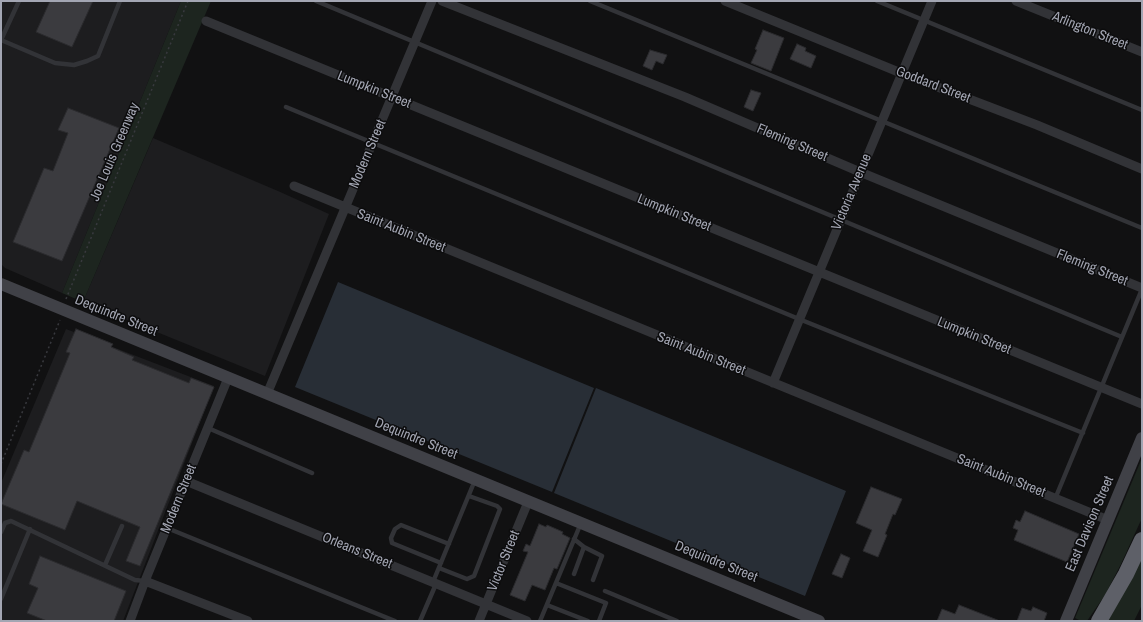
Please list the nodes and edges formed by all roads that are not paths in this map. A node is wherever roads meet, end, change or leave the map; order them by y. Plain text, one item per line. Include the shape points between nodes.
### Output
1 (19, 1) edge
2 (120, 1) edge
3 (316, 1) edge
4 (432, 1) edge
5 (442, 1) edge
6 (590, 1) edge
7 (725, 1) edge
8 (877, 1) edge
9 (932, 1) edge
10 (1016, 1) edge
11 (206, 20) dead end
12 (924, 20) junction
13 (1, 40) edge
14 (415, 42) junction
15 (1142, 52) edge
16 (901, 73) junction
17 (392, 97) junction
18 (286, 107) dead end
19 (1142, 110) edge
20 (881, 121) junction
21 (373, 142) junction
22 (1142, 169) edge
23 (860, 172) junction
24 (294, 186) dead end
25 (346, 208) junction
26 (840, 220) junction
27 (1142, 228) edge
28 (819, 272) junction
29 (1, 284) edge
30 (1142, 288) edge
31 (799, 319) junction
32 (1122, 337) junction
33 (228, 378) junction
34 (773, 383) junction
35 (1102, 388) junction
36 (267, 394) junction
37 (1142, 404) edge
38 (208, 428) junction
39 (1083, 433) junction
40 (1142, 438) edge
41 (312, 473) dead end
42 (476, 480) junction
43 (186, 481) junction
44 (469, 496) junction
45 (1056, 499) junction
46 (528, 502) junction
47 (1108, 520) junction
48 (581, 523) junction
49 (122, 526) dead end
50 (167, 528) junction
51 (30, 529) junction
52 (1, 532) edge
53 (574, 539) junction
54 (1142, 540) edge
55 (449, 544) junction
56 (584, 547) junction
57 (105, 566) junction
58 (440, 566) junction
59 (574, 574) dead end
60 (593, 580) dead end
61 (145, 581) junction
62 (435, 583) junction
63 (556, 583) junction
64 (605, 592) dead end
65 (1, 599) edge
66 (486, 604) junction
67 (547, 605) junction
68 (130, 621) edge
69 (248, 621) edge
70 (395, 621) edge
71 (420, 621) edge
72 (479, 621) edge
73 (527, 621) edge
74 (540, 621) edge
75 (588, 621) edge
76 (599, 621) edge
77 (677, 621) edge
78 (820, 621) edge
79 (1066, 621) edge
80 (1099, 621) edge

1 - 13 lane
2 - 13 lane via 98,56 87,61 74,65 55,63
3 - 14 lane
4 - 14 street, Modern Street
5 - 23 street, Fleming Street via 685,97
6 - 20 lane
7 - 16 street, Goddard Street
8 - 12 lane
9 - 12 street, Victoria Avenue
10 - 15 street, Arlington Street
11 - 17 street, Lumpkin Street
12 - 16 street, Victoria Avenue
12 - 19 lane
14 - 17 street, Modern Street
14 - 26 lane
16 - 20 street, Victoria Avenue
16 - 22 street, Goddard Street via 1037,125
17 - 21 street, Modern Street
17 - 28 street, Lumpkin Street
18 - 21 lane
20 - 23 street, Victoria Avenue
20 - 27 lane
21 - 25 street, Modern Street
21 - 31 lane
23 - 26 street, Victoria Avenue
23 - 30 street, Fleming Street
24 - 25 street, Saint Aubin Street
25 - 34 street, Saint Aubin Street
25 - 36 street, Modern Street
26 - 28 street, Victoria Avenue
26 - 32 lane
28 - 31 street, Victoria Avenue
28 - 35 street, Lumpkin Street
29 - 33 street, Dequindre Street
30 - 32 lane
31 - 34 street, Victoria Avenue
31 - 39 lane
32 - 35 lane
33 - 36 street, Dequindre Street
33 - 38 street, Modern Street
34 - 45 street, Saint Aubin Street
35 - 37 street, Lumpkin Street
35 - 39 lane
36 - 42 street, Dequindre Street
38 - 41 lane
38 - 43 street, Modern Street
39 - 45 lane
40 - 47 street, East Davison Street
42 - 44 lane
42 - 46 street, Dequindre Street
43 - 50 street, Modern Street
43 - 62 street, Orleans Street
44 - 55 lane
44 - 58 lane via 500,509 474,576 467,579
45 - 47 street, Saint Aubin Street
46 - 48 street, Dequindre Street
46 - 66 street, Victor Street
47 - 79 street, East Davison Street
48 - 53 lane
48 - 78 street, Dequindre Street
49 - 57 lane
50 - 61 street, Modern Street
50 - 70 lane
51 - 52 lane via 11,521 5,523
51 - 57 lane
51 - 65 lane
53 - 56 lane
53 - 63 lane
54 - 80 highway
55 - 58 lane
55 - 58 lane via 401,525 394,529 390,538 392,543
56 - 59 lane
56 - 60 lane via 602,556
57 - 61 lane via 135,580
58 - 62 lane
61 - 68 street, Modern Street
61 - 69 street
62 - 66 street, Orleans Street
62 - 71 lane
63 - 67 lane
63 - 76 lane via 606,603
64 - 77 lane
66 - 72 street, Victor Street
66 - 73 street, Orleans Street
67 - 74 lane
67 - 75 lane

